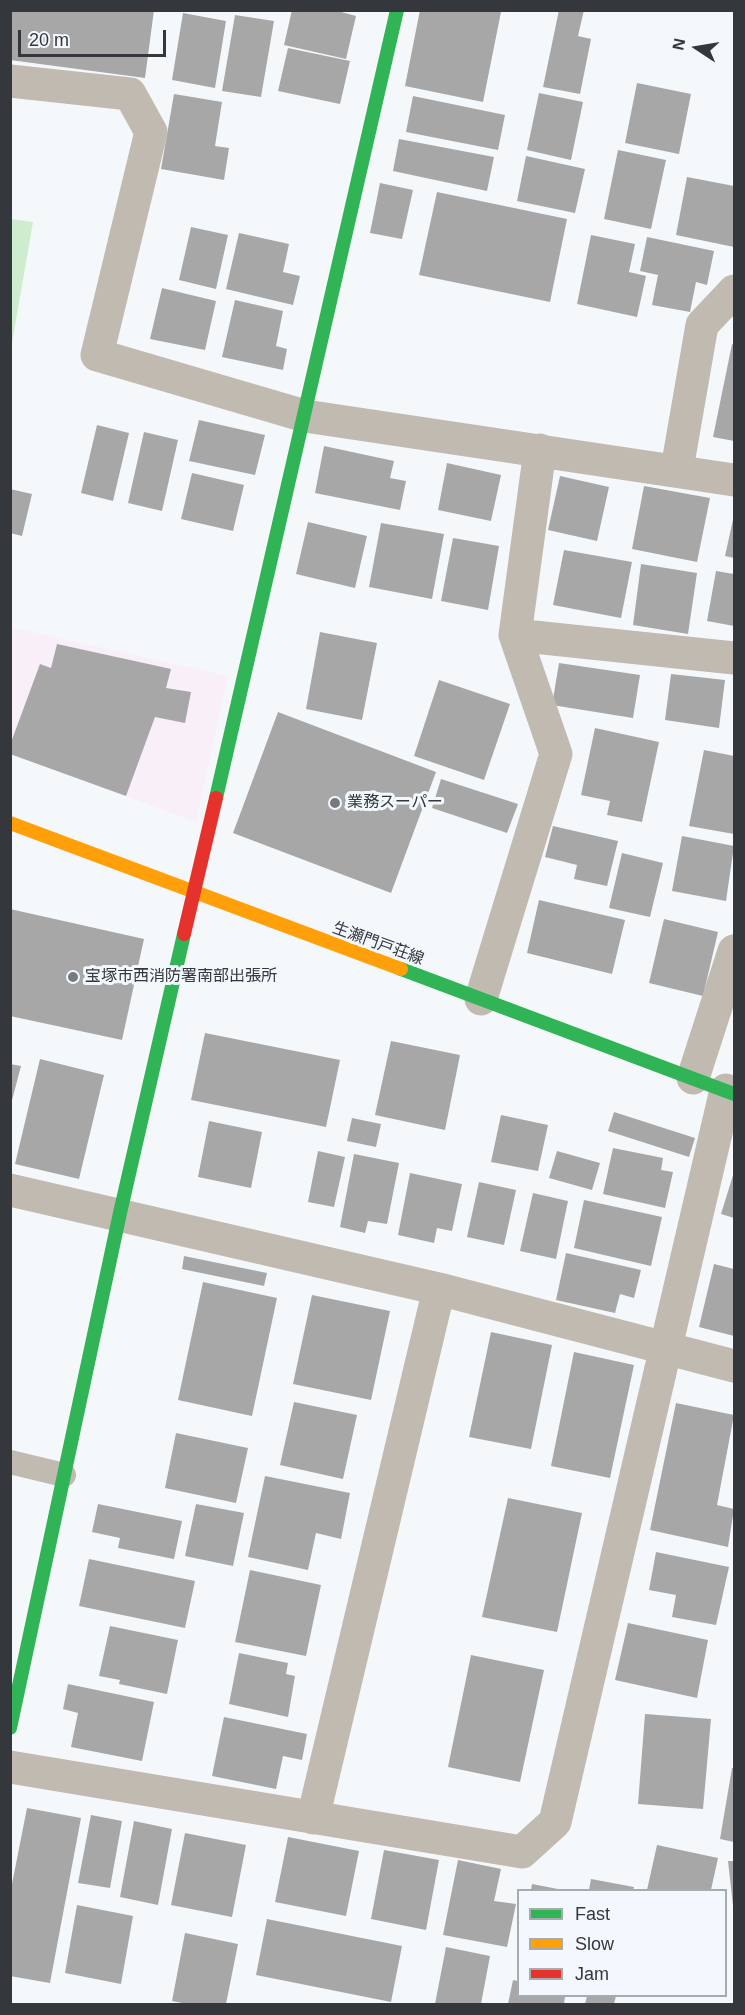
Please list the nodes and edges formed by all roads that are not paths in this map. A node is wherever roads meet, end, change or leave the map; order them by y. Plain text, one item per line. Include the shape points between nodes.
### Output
1 (397, 10) edge
2 (10, 81) edge
3 (735, 291) edge
4 (305, 416) junction
5 (540, 450) junction
6 (677, 469) junction
7 (735, 480) edge
8 (515, 635) junction
9 (735, 658) edge
10 (10, 824) edge
11 (193, 893) junction
12 (735, 951) edge
13 (481, 999) junction
14 (693, 1078) junction
15 (730, 1092) edge
16 (10, 1190) edge
17 (120, 1213) junction
18 (439, 1289) junction
19 (666, 1349) junction
20 (735, 1366) edge
21 (10, 1462) edge
22 (64, 1475) junction
23 (15, 1676) edge
24 (10, 1728) edge
25 (10, 1767) edge
26 (313, 1818) junction

1 - 4 street
2 - 4 street via 130,94 151,132 97,355
3 - 6 street via 702,325
4 - 5 street
4 - 11 street
5 - 6 street
5 - 8 street
6 - 7 street
8 - 9 street
8 - 13 street via 556,753
10 - 11 street, 生瀬門戸荘線
11 - 13 street, 生瀬門戸荘線
11 - 17 street
12 - 14 street
13 - 14 street, 生瀬門戸荘線
14 - 15 street, 生瀬門戸荘線
15 - 19 street
16 - 17 street
17 - 18 street
17 - 22 street
18 - 19 street
18 - 26 street
19 - 20 street
19 - 26 street via 555,1822 522,1852
21 - 22 lane
22 - 23 street
23 - 24 street
25 - 26 street

